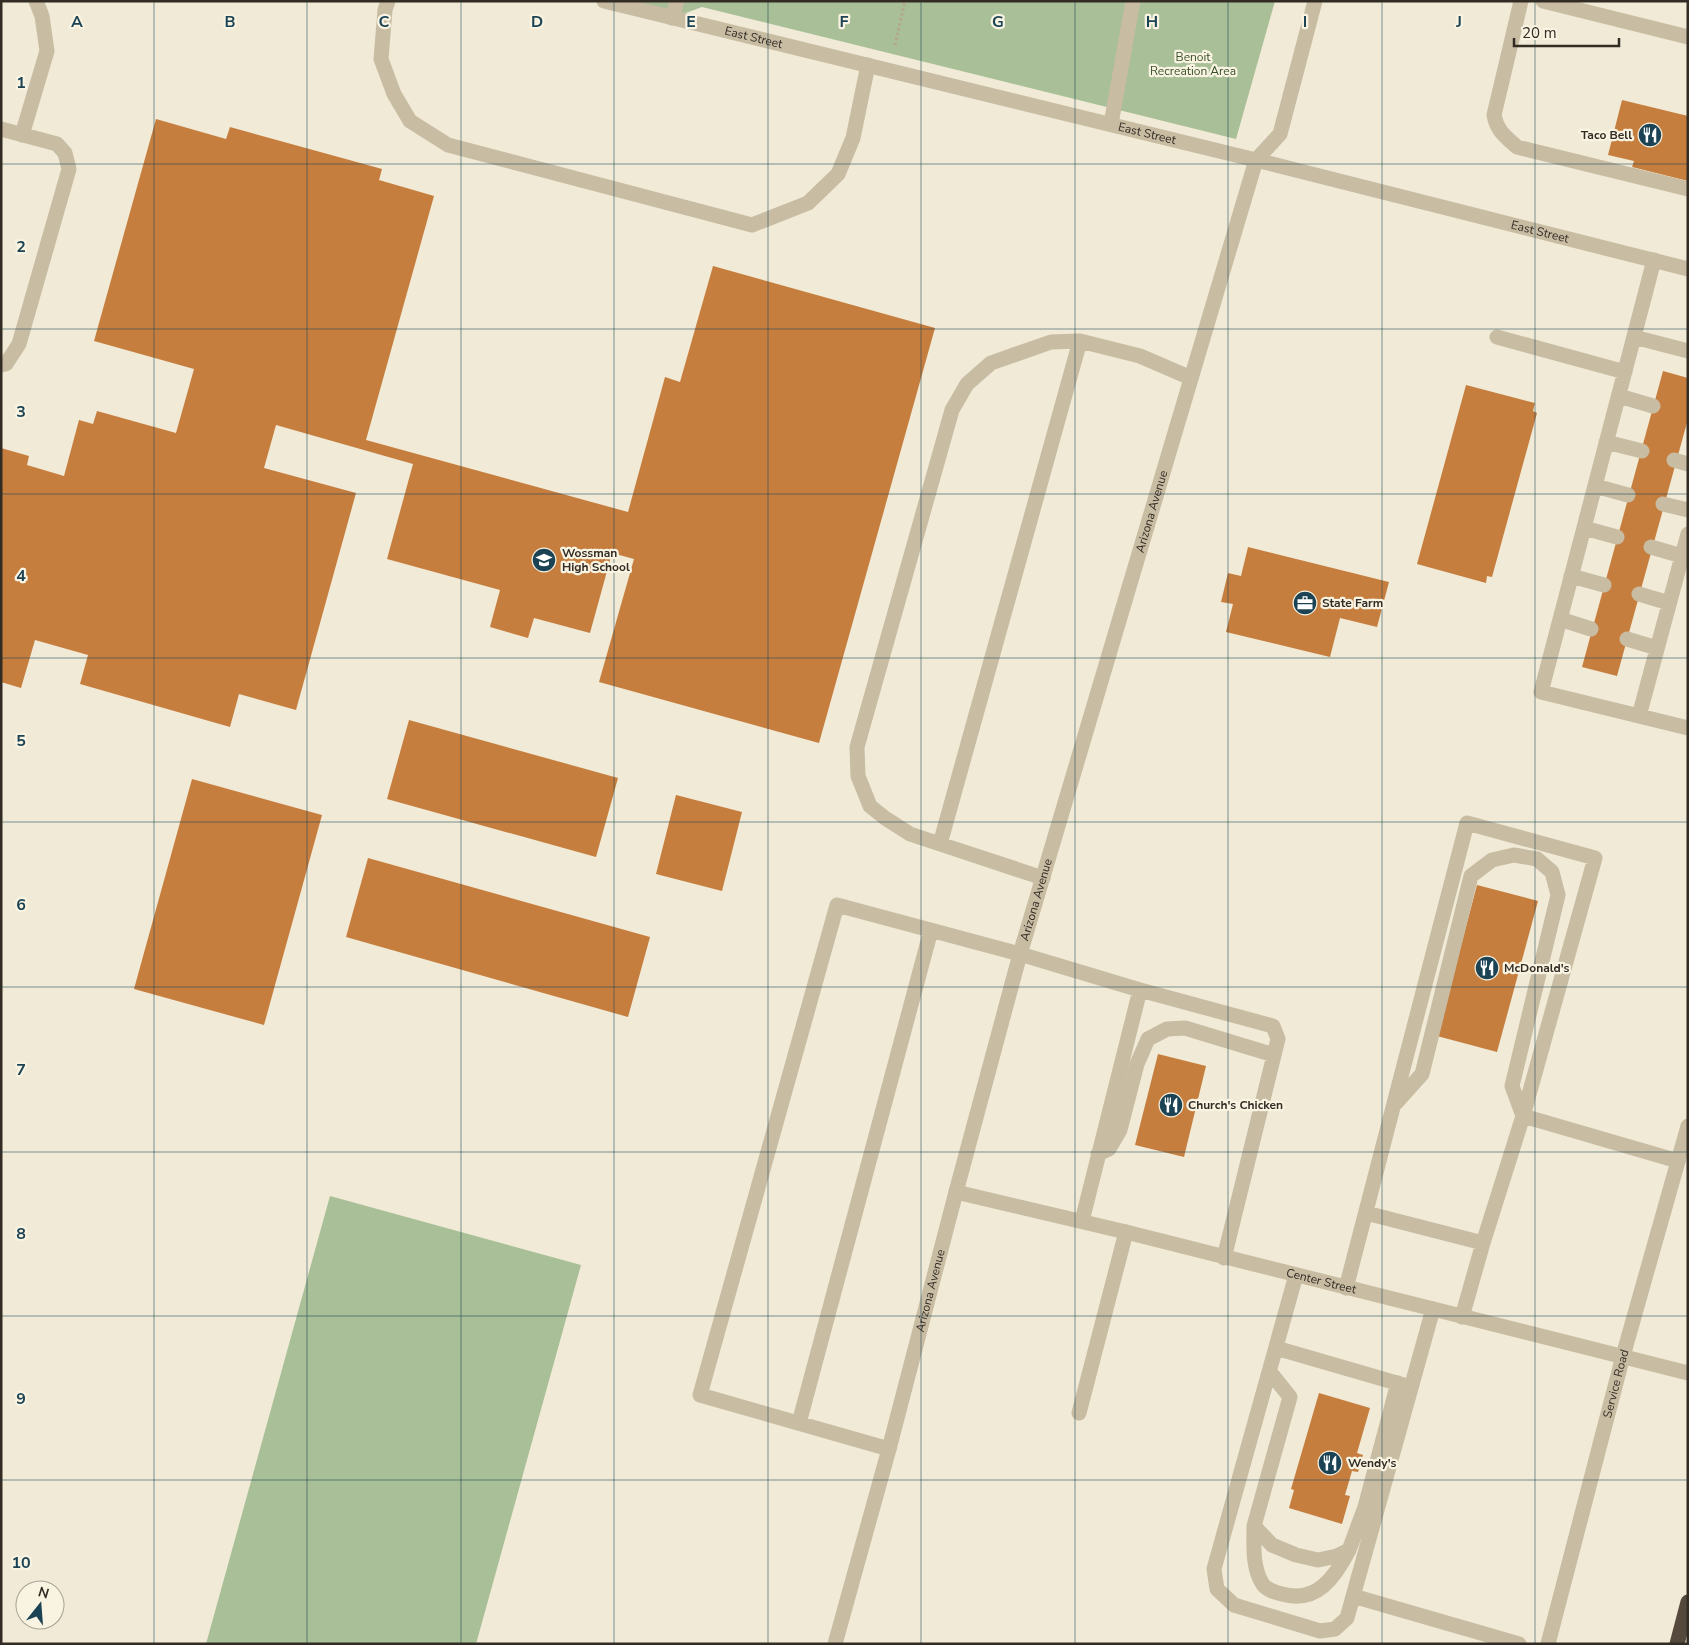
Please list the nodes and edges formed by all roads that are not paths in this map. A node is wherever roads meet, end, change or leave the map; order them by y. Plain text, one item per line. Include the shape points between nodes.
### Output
1 (36, 1) edge
2 (388, 1) edge
3 (604, 1) edge
4 (677, 1) edge
5 (1133, 1) edge
6 (1315, 1) edge
7 (1521, 1) edge
8 (1543, 1) edge
9 (672, 18) junction
10 (1688, 37) edge
11 (868, 65) junction
12 (1111, 124) junction
13 (1, 129) edge
14 (22, 135) junction
15 (1256, 160) junction
16 (1688, 189) edge
17 (1654, 260) junction
18 (1688, 269) edge
19 (1497, 337) dead end
20 (1634, 337) junction
21 (1080, 342) junction
22 (1688, 351) edge
23 (1, 365) edge
24 (1625, 372) junction
25 (1191, 378) junction
26 (1619, 396) junction
27 (1653, 406) dead end
28 (1606, 442) junction
29 (1642, 452) dead end
30 (1595, 486) junction
31 (1628, 495) dead end
32 (1663, 504) dead end
33 (1688, 510) edge
34 (1584, 528) junction
35 (1688, 534) edge
36 (1617, 537) dead end
37 (1651, 547) dead end
38 (1682, 556) junction
39 (1572, 576) junction
40 (1604, 585) dead end
41 (1639, 594) dead end
42 (1669, 603) junction
43 (1560, 619) junction
44 (1591, 629) dead end
45 (1627, 639) dead end
46 (1658, 648) junction
47 (1639, 716) junction
48 (1688, 728) edge
49 (940, 844) junction
50 (1043, 878) junction
51 (930, 930) junction
52 (1020, 954) junction
53 (1140, 990) junction
54 (1274, 1055) junction
55 (1394, 1106) junction
56 (1523, 1116) junction
57 (1688, 1126) edge
58 (1098, 1154) junction
59 (1678, 1161) junction
60 (956, 1192) junction
61 (1366, 1213) junction
62 (1082, 1221) junction
63 (1126, 1232) junction
64 (1483, 1242) junction
65 (1224, 1258) junction
66 (1296, 1275) junction
67 (1346, 1288) junction
68 (1433, 1309) junction
69 (1462, 1317) junction
70 (1276, 1348) junction
71 (1623, 1356) junction
72 (1270, 1372) junction
73 (1688, 1373) edge
74 (1405, 1385) junction
75 (1079, 1413) dead end
76 (799, 1423) junction
77 (889, 1449) junction
78 (1254, 1526) junction
79 (1349, 1550) junction
80 (1353, 1596) junction
81 (1688, 1602) edge
82 (836, 1644) edge
83 (1518, 1644) edge
84 (1548, 1644) edge
85 (1677, 1644) edge

1 - 14 street via 42,16 47,50
2 - 11 street via 381,59 394,94 410,121 448,145 752,225 808,203 838,174 853,138
3 - 9 street, East Street
4 - 9 street
5 - 12 street
6 - 15 street via 1280,134
7 - 16 street via 1494,115 1496,126 1503,135 1517,147
8 - 10 street
9 - 11 street, East Street
11 - 12 street, East Street
12 - 15 street, East Street
13 - 14 street
14 - 23 street via 57,144 65,153 69,169 19,344 6,364
15 - 17 street, East Street
15 - 25 street, Arizona Avenue
17 - 18 street, East Street
17 - 20 street
19 - 24 street
20 - 22 street
20 - 24 street
21 - 25 street via 1140,356
21 - 49 street
21 - 49 street via 1050,342 991,363 967,384 952,410 859,738 858,776 870,806 910,834
24 - 26 street
25 - 50 street, Arizona Avenue
26 - 27 street
26 - 28 street
28 - 29 street
28 - 30 street
30 - 31 street
30 - 34 street
32 - 33 street
34 - 36 street
34 - 39 street
35 - 38 street
37 - 38 street
38 - 42 street
39 - 40 street
39 - 43 street
41 - 42 street
42 - 46 street
43 - 44 street
43 - 47 street via 1541,692
45 - 46 street
46 - 47 street
47 - 48 street
49 - 50 street
50 - 52 street, Arizona Avenue
51 - 52 street
51 - 76 street
51 - 76 street via 836,905 700,1395
52 - 53 street
52 - 60 street, Arizona Avenue
53 - 54 street via 1273,1026 1278,1039
53 - 58 street
54 - 58 street via 1185,1028 1167,1029 1148,1039 1137,1064 1120,1130 1109,1149
54 - 65 street
55 - 56 street via 1422,1074 1470,876 1492,860 1514,855 1537,859 1552,872 1558,895 1512,1086
55 - 56 street via 1466,822 1595,858
55 - 61 street
56 - 59 street
56 - 64 street
57 - 59 street, Service Road
58 - 62 street
59 - 71 street, Service Road
60 - 62 street, Center Street
60 - 77 street, Arizona Avenue
61 - 64 street
61 - 67 street
62 - 63 street, Center Street
63 - 65 street, Center Street
63 - 75 street
64 - 69 street
65 - 66 street, Center Street
66 - 67 street, Center Street
66 - 70 street
67 - 68 street, Center Street
68 - 69 street, Center Street
68 - 74 street
69 - 71 street, Center Street
70 - 72 street
70 - 74 street
71 - 73 street, Center Street
71 - 84 street, Service Road
72 - 78 street via 1290,1397
72 - 80 street via 1214,1569 1217,1589 1234,1605 1320,1631 1335,1630 1347,1618
74 - 79 street
74 - 80 street
76 - 77 street
77 - 82 street, Arizona Avenue
78 - 79 street via 1272,1545 1318,1560
78 - 79 street via 1254,1555 1263,1585 1272,1592 1292,1598 1323,1586 1337,1572
80 - 83 street
81 - 85 highway

